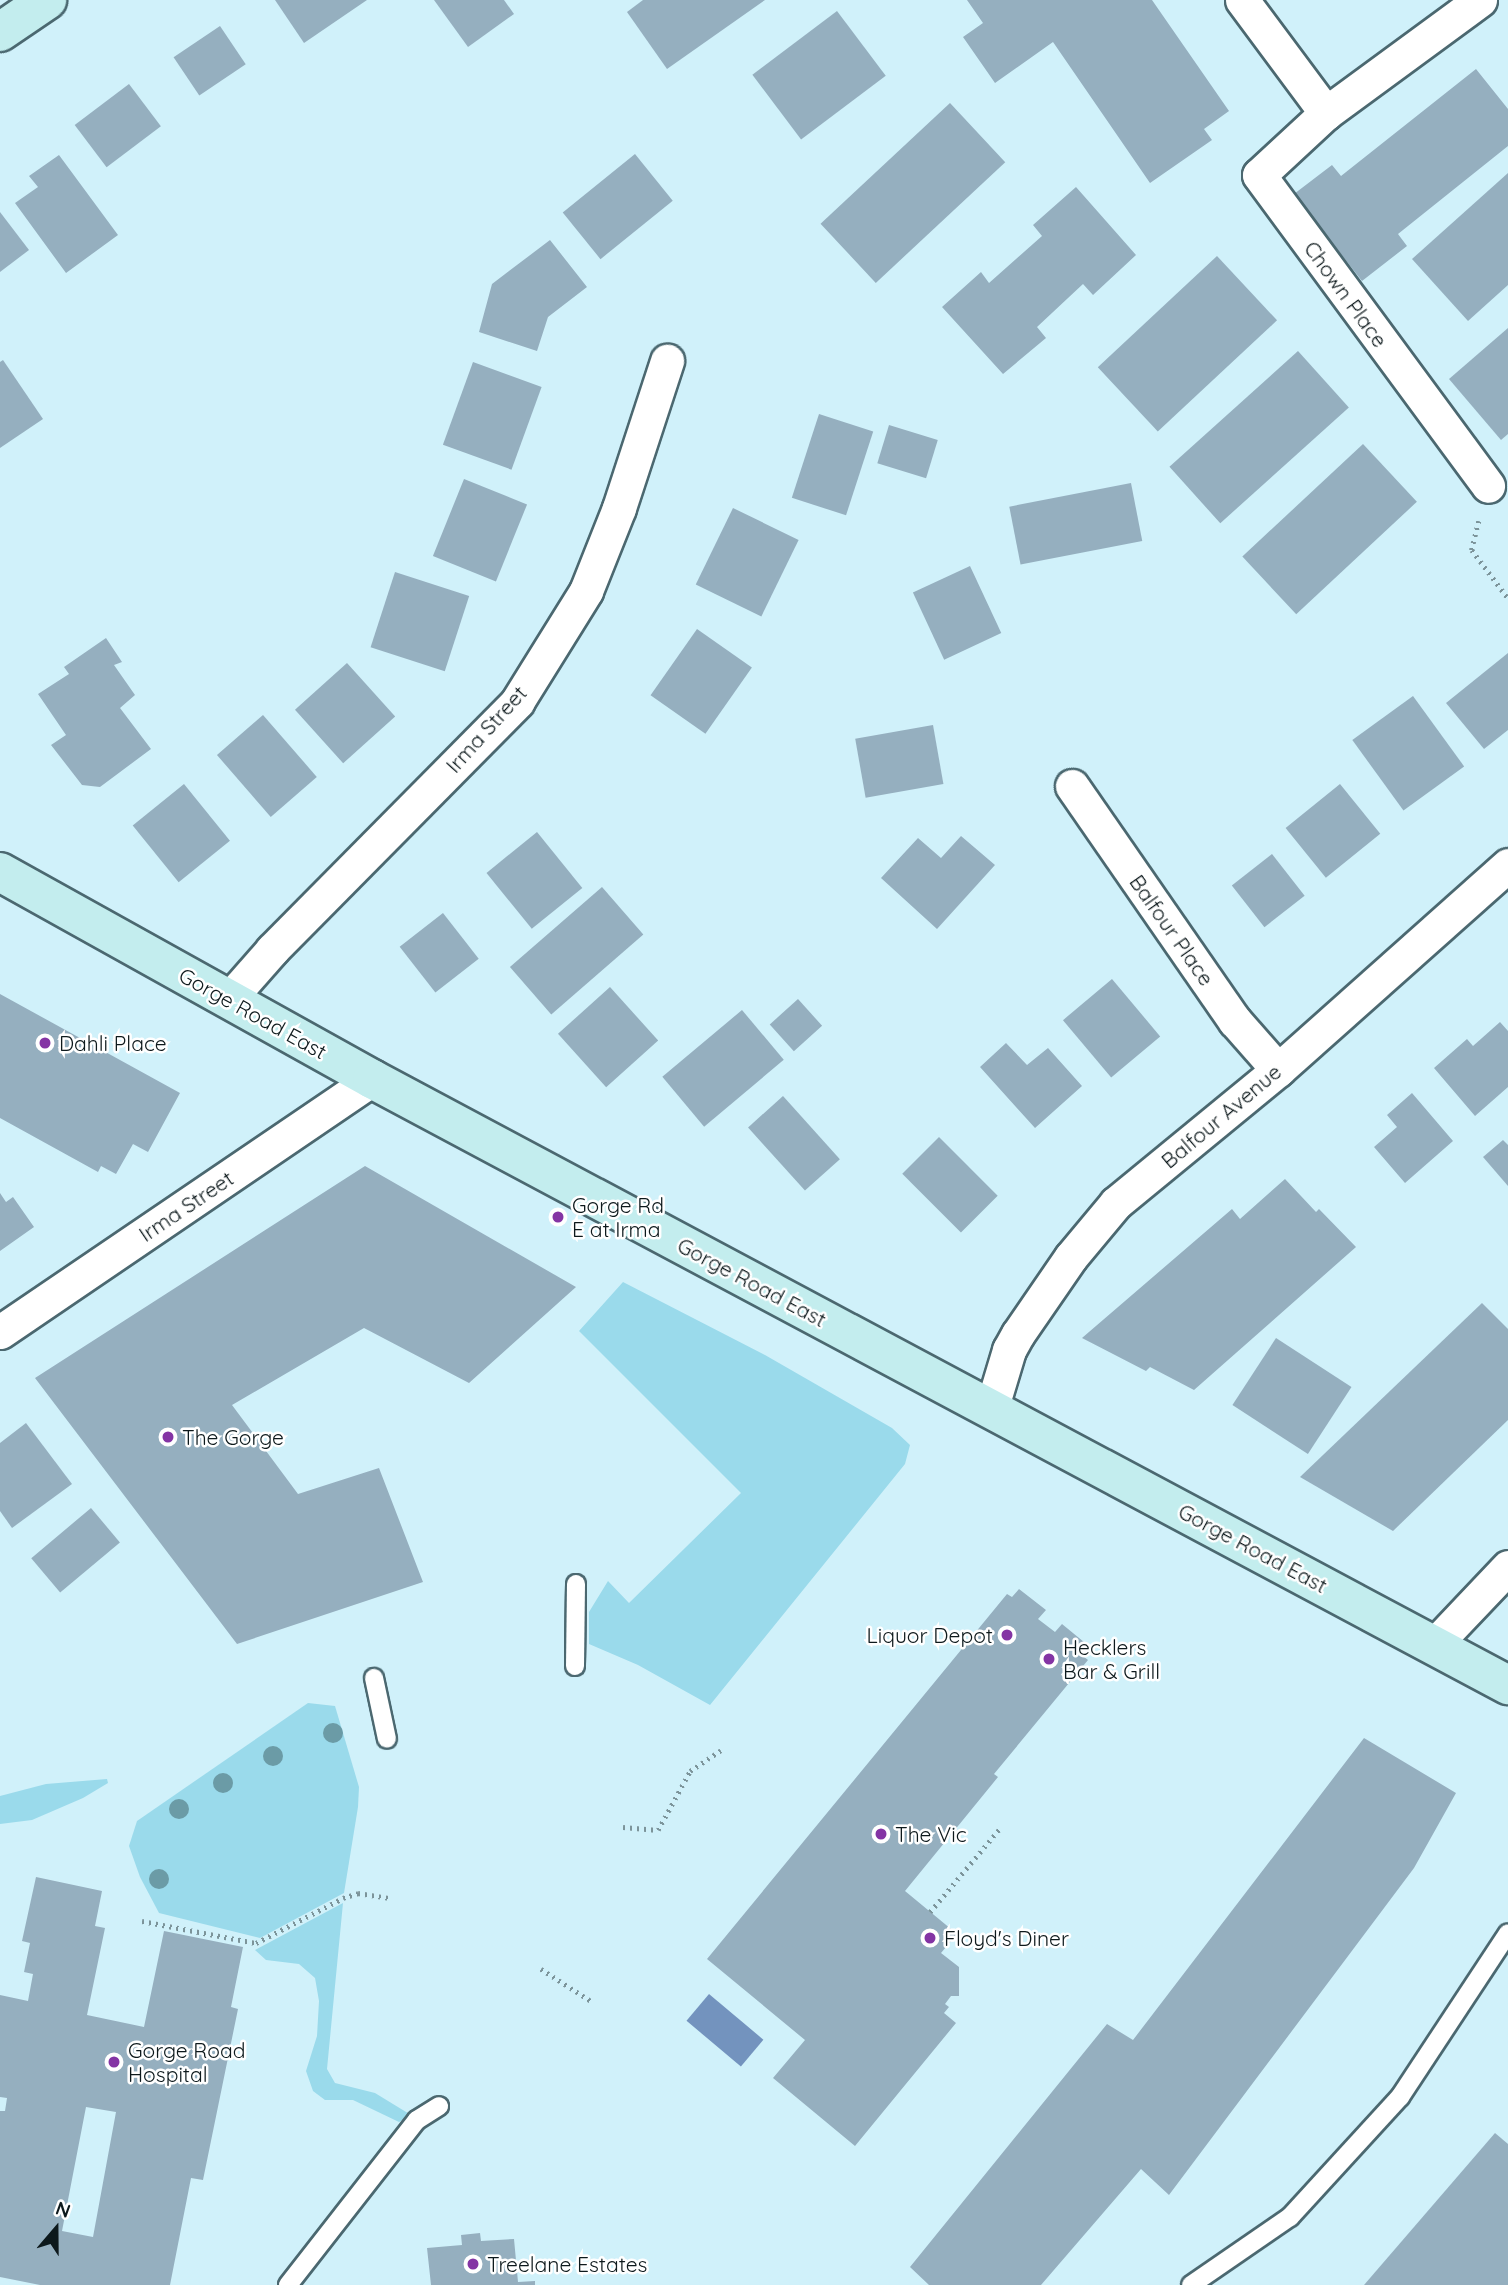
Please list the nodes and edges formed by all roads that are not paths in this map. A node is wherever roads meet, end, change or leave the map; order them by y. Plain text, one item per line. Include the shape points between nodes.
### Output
1 (47, 0) edge
2 (1242, 0) edge
3 (1469, 9) edge
4 (0, 32) edge
5 (1326, 113) junction
6 (667, 361) dead end
7 (1488, 486) road end
8 (1072, 786) dead end
9 (1508, 865) edge
10 (0, 872) edge
11 (229, 999) junction
12 (1278, 1070) junction
13 (372, 1079) junction
14 (0, 1332) edge
15 (991, 1410) junction
16 (1508, 1567) edge
17 (576, 1584) dead end
18 (1435, 1644) junction
19 (575, 1666) dead end
20 (374, 1678) dead end
21 (1508, 1685) edge
22 (387, 1739) dead end
23 (1508, 1933) edge
24 (439, 2106) dead end
25 (288, 2285) edge
26 (1191, 2285) edge

1 - 4 main road
2 - 5 street
3 - 5 street, Chown Place
5 - 7 street, Chown Place via 1259,175
6 - 11 street, Irma Street via 619,508 586,590 517,702
8 - 12 street, Balfour Place via 1235,1021
9 - 12 street, Balfour Avenue
10 - 11 main road, Gorge Road East
11 - 13 main road, Gorge Road East
12 - 15 street, Balfour Avenue via 1116,1203 1071,1257 1018,1334
13 - 14 street, Irma Street
13 - 15 main road, Gorge Road East
15 - 18 main road, Gorge Road East
16 - 18 street
17 - 19 lane
18 - 21 main road, Gorge Road East
20 - 22 lane
23 - 26 lane via 1400,2097 1290,2217
24 - 25 lane via 417,2120

